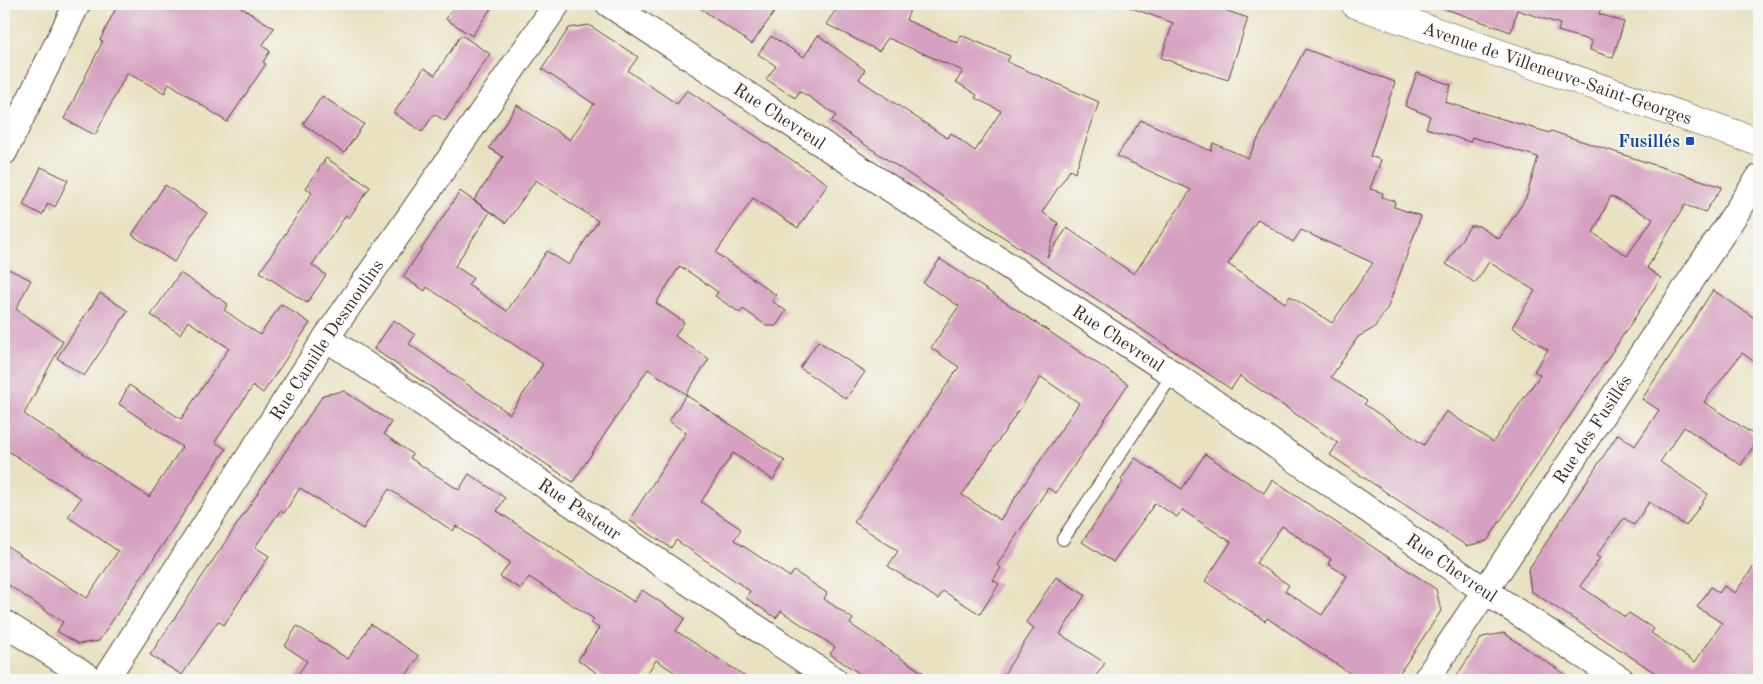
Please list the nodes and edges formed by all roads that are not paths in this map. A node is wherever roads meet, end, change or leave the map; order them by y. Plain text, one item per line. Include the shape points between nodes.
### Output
1 (77, 4) edge
2 (557, 4) edge
3 (609, 4) edge
4 (1355, 4) edge
5 (1759, 142) edge
6 (4, 152) edge
7 (1759, 178) edge
8 (326, 338) junction
9 (1173, 374) junction
10 (1063, 539) dead end
11 (1484, 591) junction
12 (4, 623) edge
13 (93, 680) edge
14 (105, 680) edge
15 (834, 680) edge
16 (1426, 680) edge
17 (1621, 680) edge

1 - 6 street
2 - 8 street, Rue Camille Desmoulins
3 - 9 street, Rue Chevreul
4 - 5 main road, Avenue de Villeneuve-Saint-Georges
7 - 11 street, Rue des Fusillés
8 - 14 street, Rue Camille Desmoulins
8 - 15 street, Rue Pasteur
9 - 10 lane
9 - 11 street, Rue Chevreul
11 - 16 street, Rue des Fusillés
11 - 17 street, Rue Chevreul
12 - 13 street

